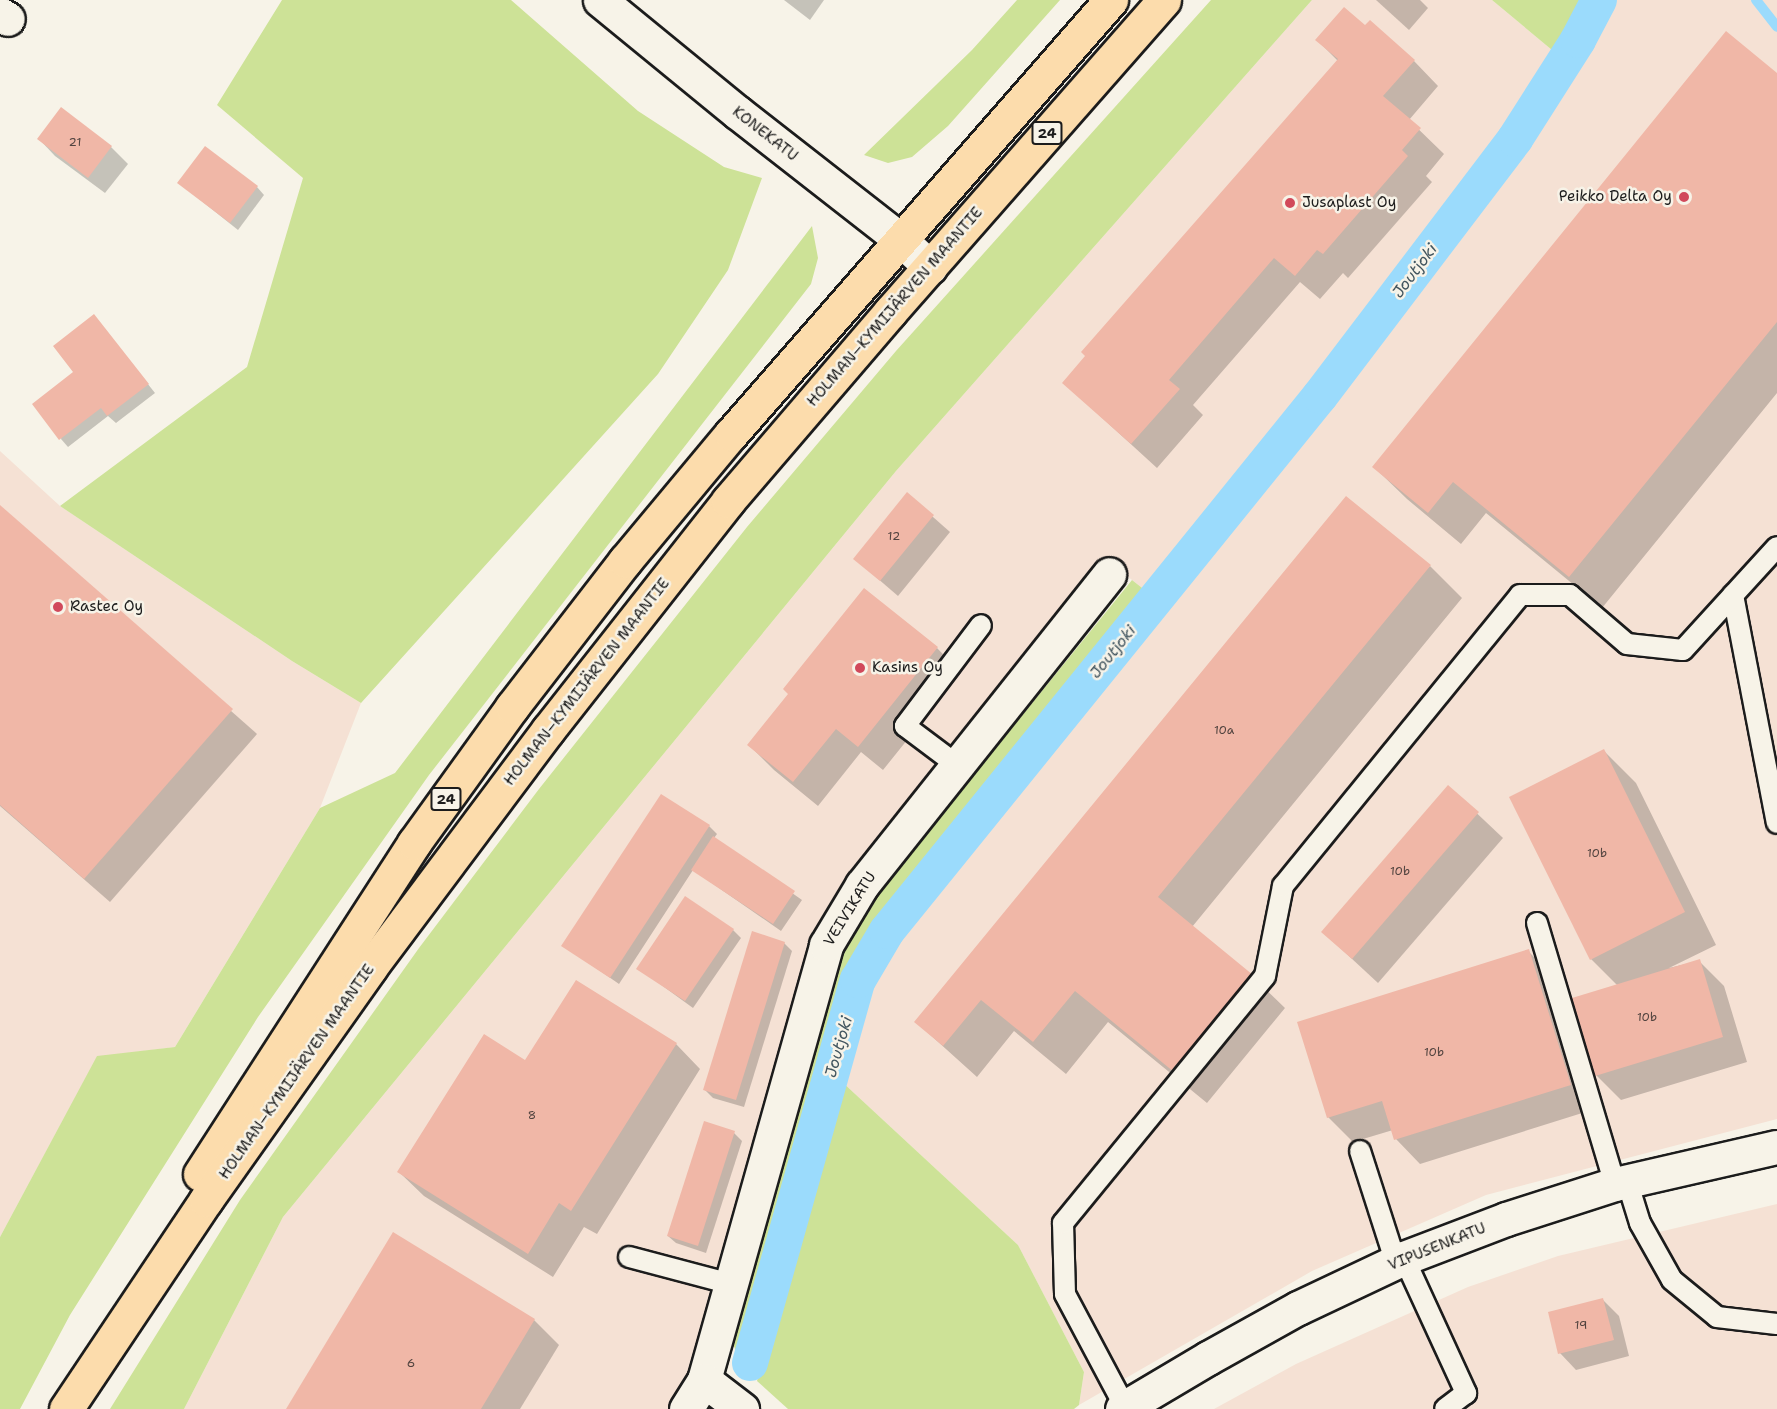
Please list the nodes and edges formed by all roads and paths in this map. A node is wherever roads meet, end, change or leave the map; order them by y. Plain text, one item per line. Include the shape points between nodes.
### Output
1 (600, 0) edge
2 (1111, 0) edge
3 (1164, 0) edge
4 (901, 240) junction
5 (930, 267) junction
6 (1777, 547) edge
7 (1110, 574) dead end
8 (1733, 595) junction
9 (981, 625) dead end
10 (957, 765) junction
11 (1777, 823) edge
12 (1537, 923) dead end
13 (1777, 1147) edge
14 (1360, 1150) dead end
15 (1621, 1182) junction
16 (629, 1257) dead end
17 (1400, 1260) junction
18 (731, 1284) junction
19 (1777, 1324) edge
20 (704, 1380) junction
21 (1123, 1408) edge
22 (65, 1409) edge
23 (686, 1409) edge
24 (742, 1409) edge
25 (1445, 1409) edge

1 - 4 street, KONEKATU
2 - 4 highway, HOLMAN–KYMIJÄRVEN MAANTIE / 24
3 - 5 highway, HOLMAN–KYMIJÄRVEN MAANTIE / 24
4 - 5 street, KONEKATU
4 - 22 highway, HOLMAN–KYMIJÄRVEN MAANTIE / 24 via 626,561 512,707 414,843 228,1128 141,1270
5 - 22 highway, HOLMAN–KYMIJÄRVEN MAANTIE / 24 via 728,501 548,730 370,968
6 - 8 lane
7 - 10 street, VEIVIKATU
8 - 11 lane
8 - 21 lane via 1683,650 1627,644 1570,595 1520,595 1283,886 1266,976 1063,1223 1065,1294
9 - 10 lane via 905,726
10 - 18 street, VEIVIKATU via 862,885 826,945
12 - 15 lane
13 - 15 street, VIPUSENKATU
14 - 17 lane
15 - 17 street, VIPUSENKATU via 1506,1219
15 - 19 lane via 1672,1280 1717,1317
16 - 18 lane
17 - 21 street, VIPUSENKATU via 1298,1308
17 - 25 lane via 1466,1393
18 - 20 street, VEIVIKATU
20 - 23 street, VEIVIKATU
20 - 24 street

